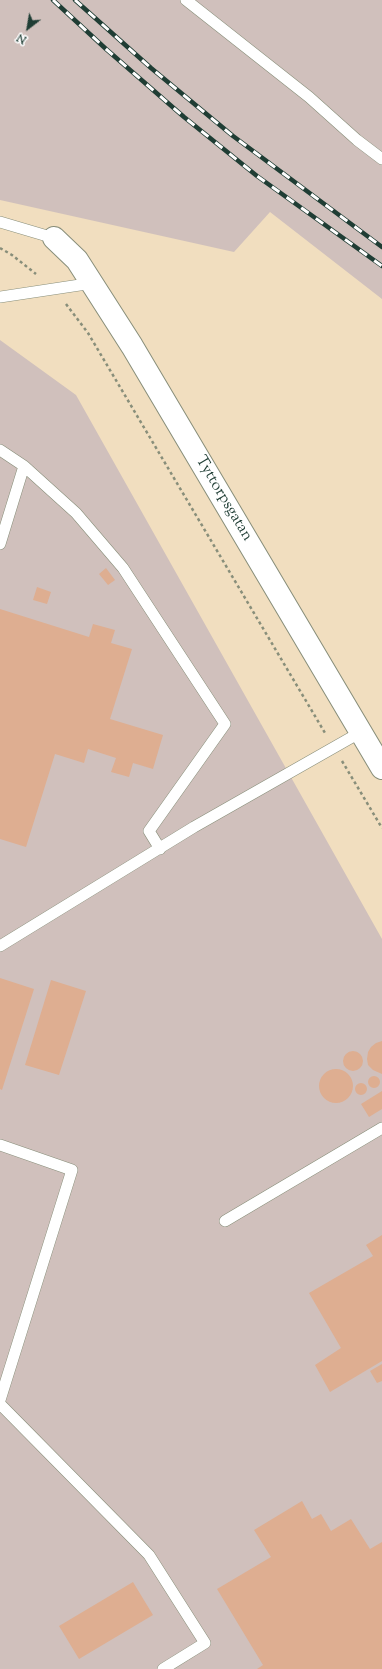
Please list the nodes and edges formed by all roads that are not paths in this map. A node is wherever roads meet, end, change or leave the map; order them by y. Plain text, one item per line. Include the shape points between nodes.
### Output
1 (186, 0) edge
2 (382, 159) edge
3 (0, 222) edge
4 (54, 238) joint
5 (93, 283) junction
6 (0, 297) edge
7 (0, 450) edge
8 (24, 466) junction
9 (0, 544) edge
10 (361, 732) junction
11 (382, 768) edge
12 (160, 849) junction
13 (0, 946) edge
14 (382, 1128) edge
15 (0, 1145) edge
16 (225, 1221) dead end
17 (0, 1400) edge
18 (0, 1404) edge
19 (163, 1669) edge

1 - 2 lane via 309,97
3 - 4 lane
4 - 5 street, Tyttorpsgatan via 77,260
5 - 6 lane
5 - 10 street, Tyttorpsgatan
7 - 8 lane
8 - 9 lane
8 - 12 lane via 76,513 123,568 225,724 149,831
10 - 11 street, Tyttorpsgatan
10 - 12 lane
12 - 13 lane
14 - 16 lane
15 - 17 lane via 72,1170
18 - 19 lane via 149,1555 205,1643

